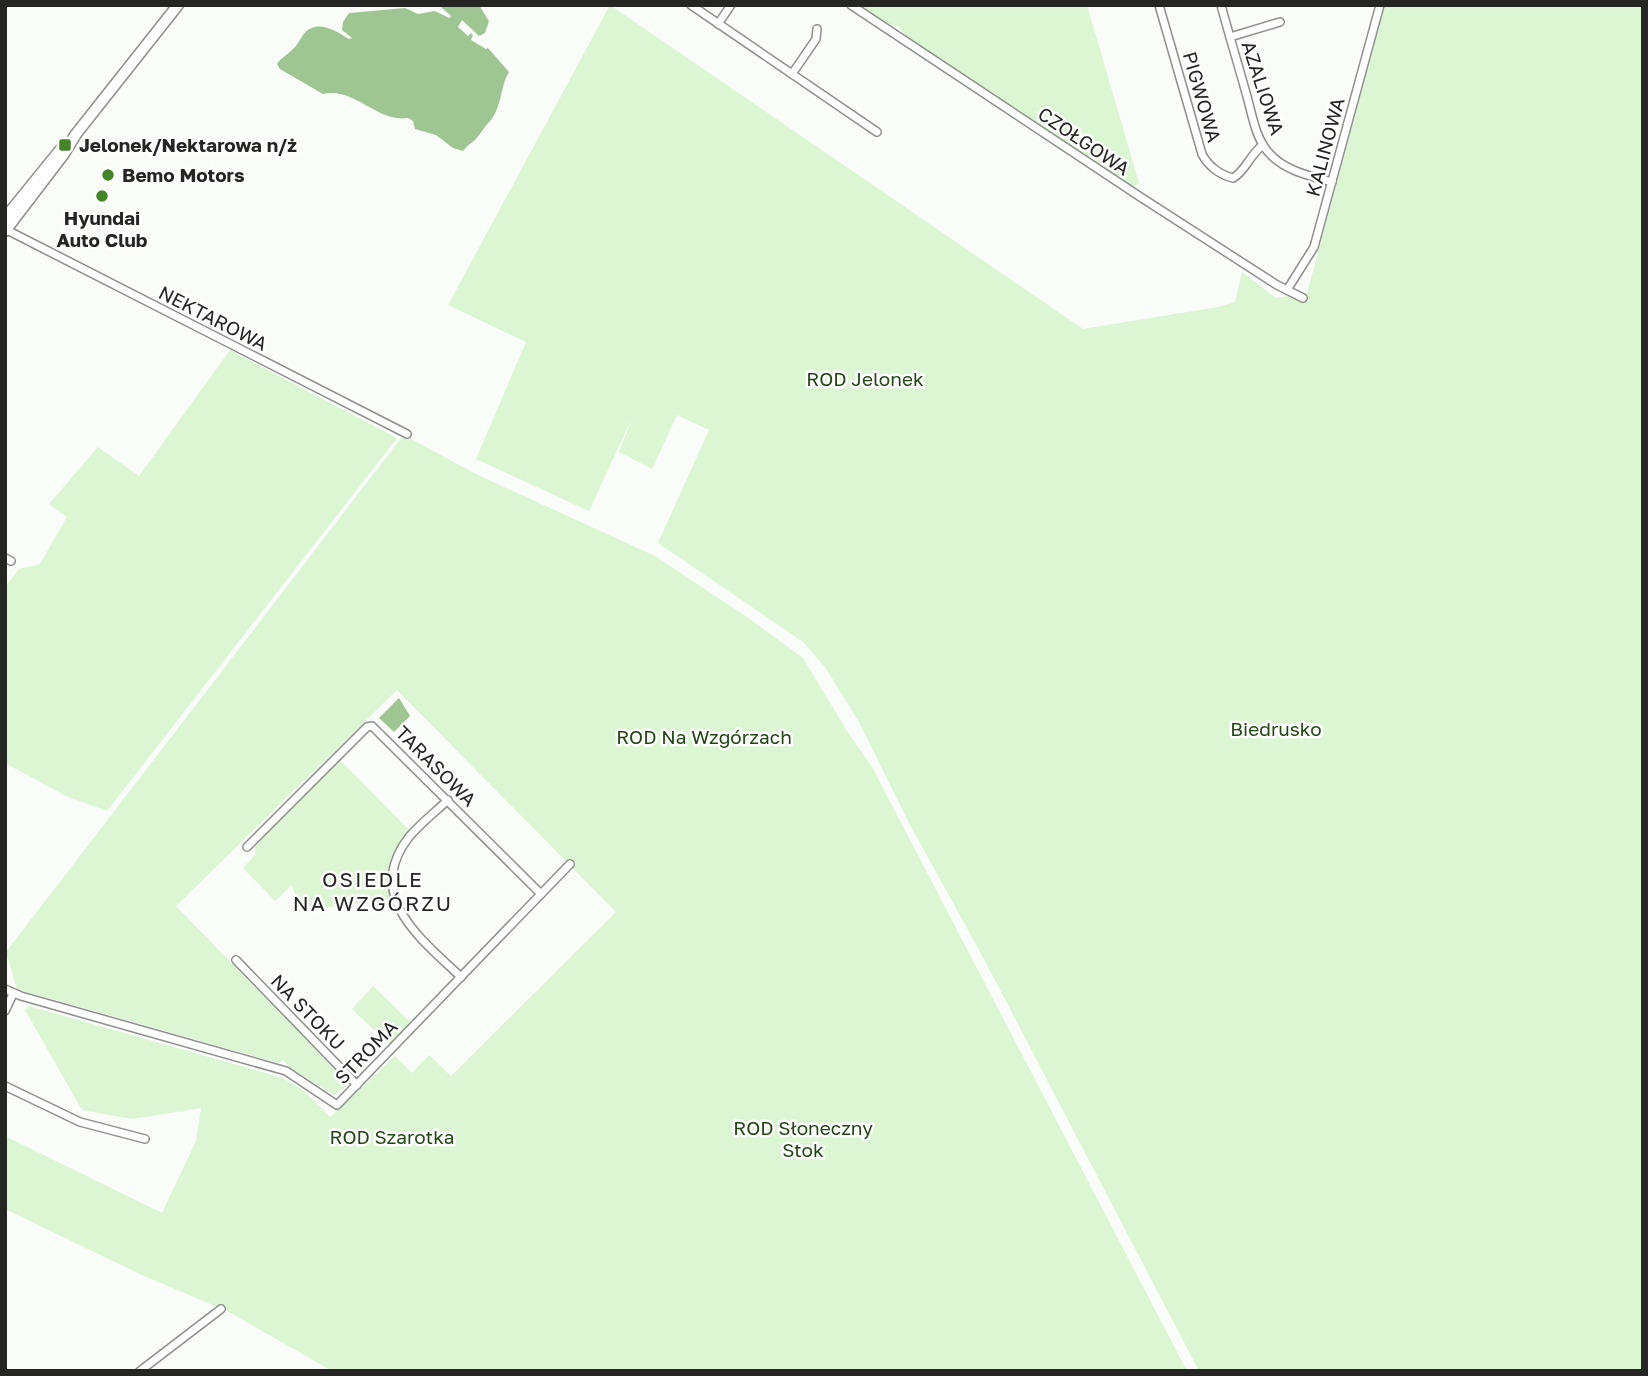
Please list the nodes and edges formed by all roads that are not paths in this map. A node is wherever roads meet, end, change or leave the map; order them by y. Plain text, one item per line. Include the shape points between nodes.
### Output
1 (177, 5) edge
2 (691, 5) edge
3 (731, 5) edge
4 (851, 5) edge
5 (1159, 5) edge
6 (1221, 5) edge
7 (1380, 5) edge
8 (1280, 22) dead end
9 (718, 24) junction
10 (817, 29) dead end
11 (1230, 37) junction
12 (792, 74) junction
13 (877, 132) dead end
14 (76, 134) junction
15 (1263, 145) junction
16 (1332, 182) junction
17 (5, 218) edge
18 (6, 230) edge
19 (1287, 290) junction
20 (1303, 298) dead end
21 (407, 434) dead end
22 (448, 800) junction
23 (247, 847) dead end
24 (570, 864) dead end
25 (541, 894) junction
26 (236, 960) dead end
27 (461, 977) junction
28 (5, 989) edge
29 (13, 994) junction
30 (5, 1011) edge
31 (357, 1085) junction
32 (5, 1086) edge
33 (145, 1139) dead end
34 (220, 1308) dead end
35 (140, 1371) edge

1 - 14 main road
2 - 9 street
3 - 9 street
4 - 19 street, CZOŁGOWA
5 - 15 street, PIGWOWA via 1206,163 1233,178
6 - 11 street, AZALIOWA
7 - 16 street, KALINOWA
8 - 11 street
9 - 12 street
10 - 12 street via 816,39
11 - 15 street, AZALIOWA
12 - 13 street
14 - 17 main road
14 - 18 main road
15 - 16 street, AZALIOWA via 1296,172
16 - 19 street, KALINOWA via 1314,247
18 - 21 street, NEKTAROWA
19 - 20 street, CZOŁGOWA
22 - 23 street, TARASOWA via 376,728 368,727
22 - 25 street, TARASOWA
22 - 27 street via 403,846 393,887 406,923
24 - 25 street, STROMA
25 - 27 street, STROMA
26 - 31 street, NA STOKU
27 - 31 street, STROMA
28 - 29 street
29 - 30 street
29 - 31 street, STROMA via 286,1071 337,1105
32 - 33 street via 79,1122
34 - 35 street

